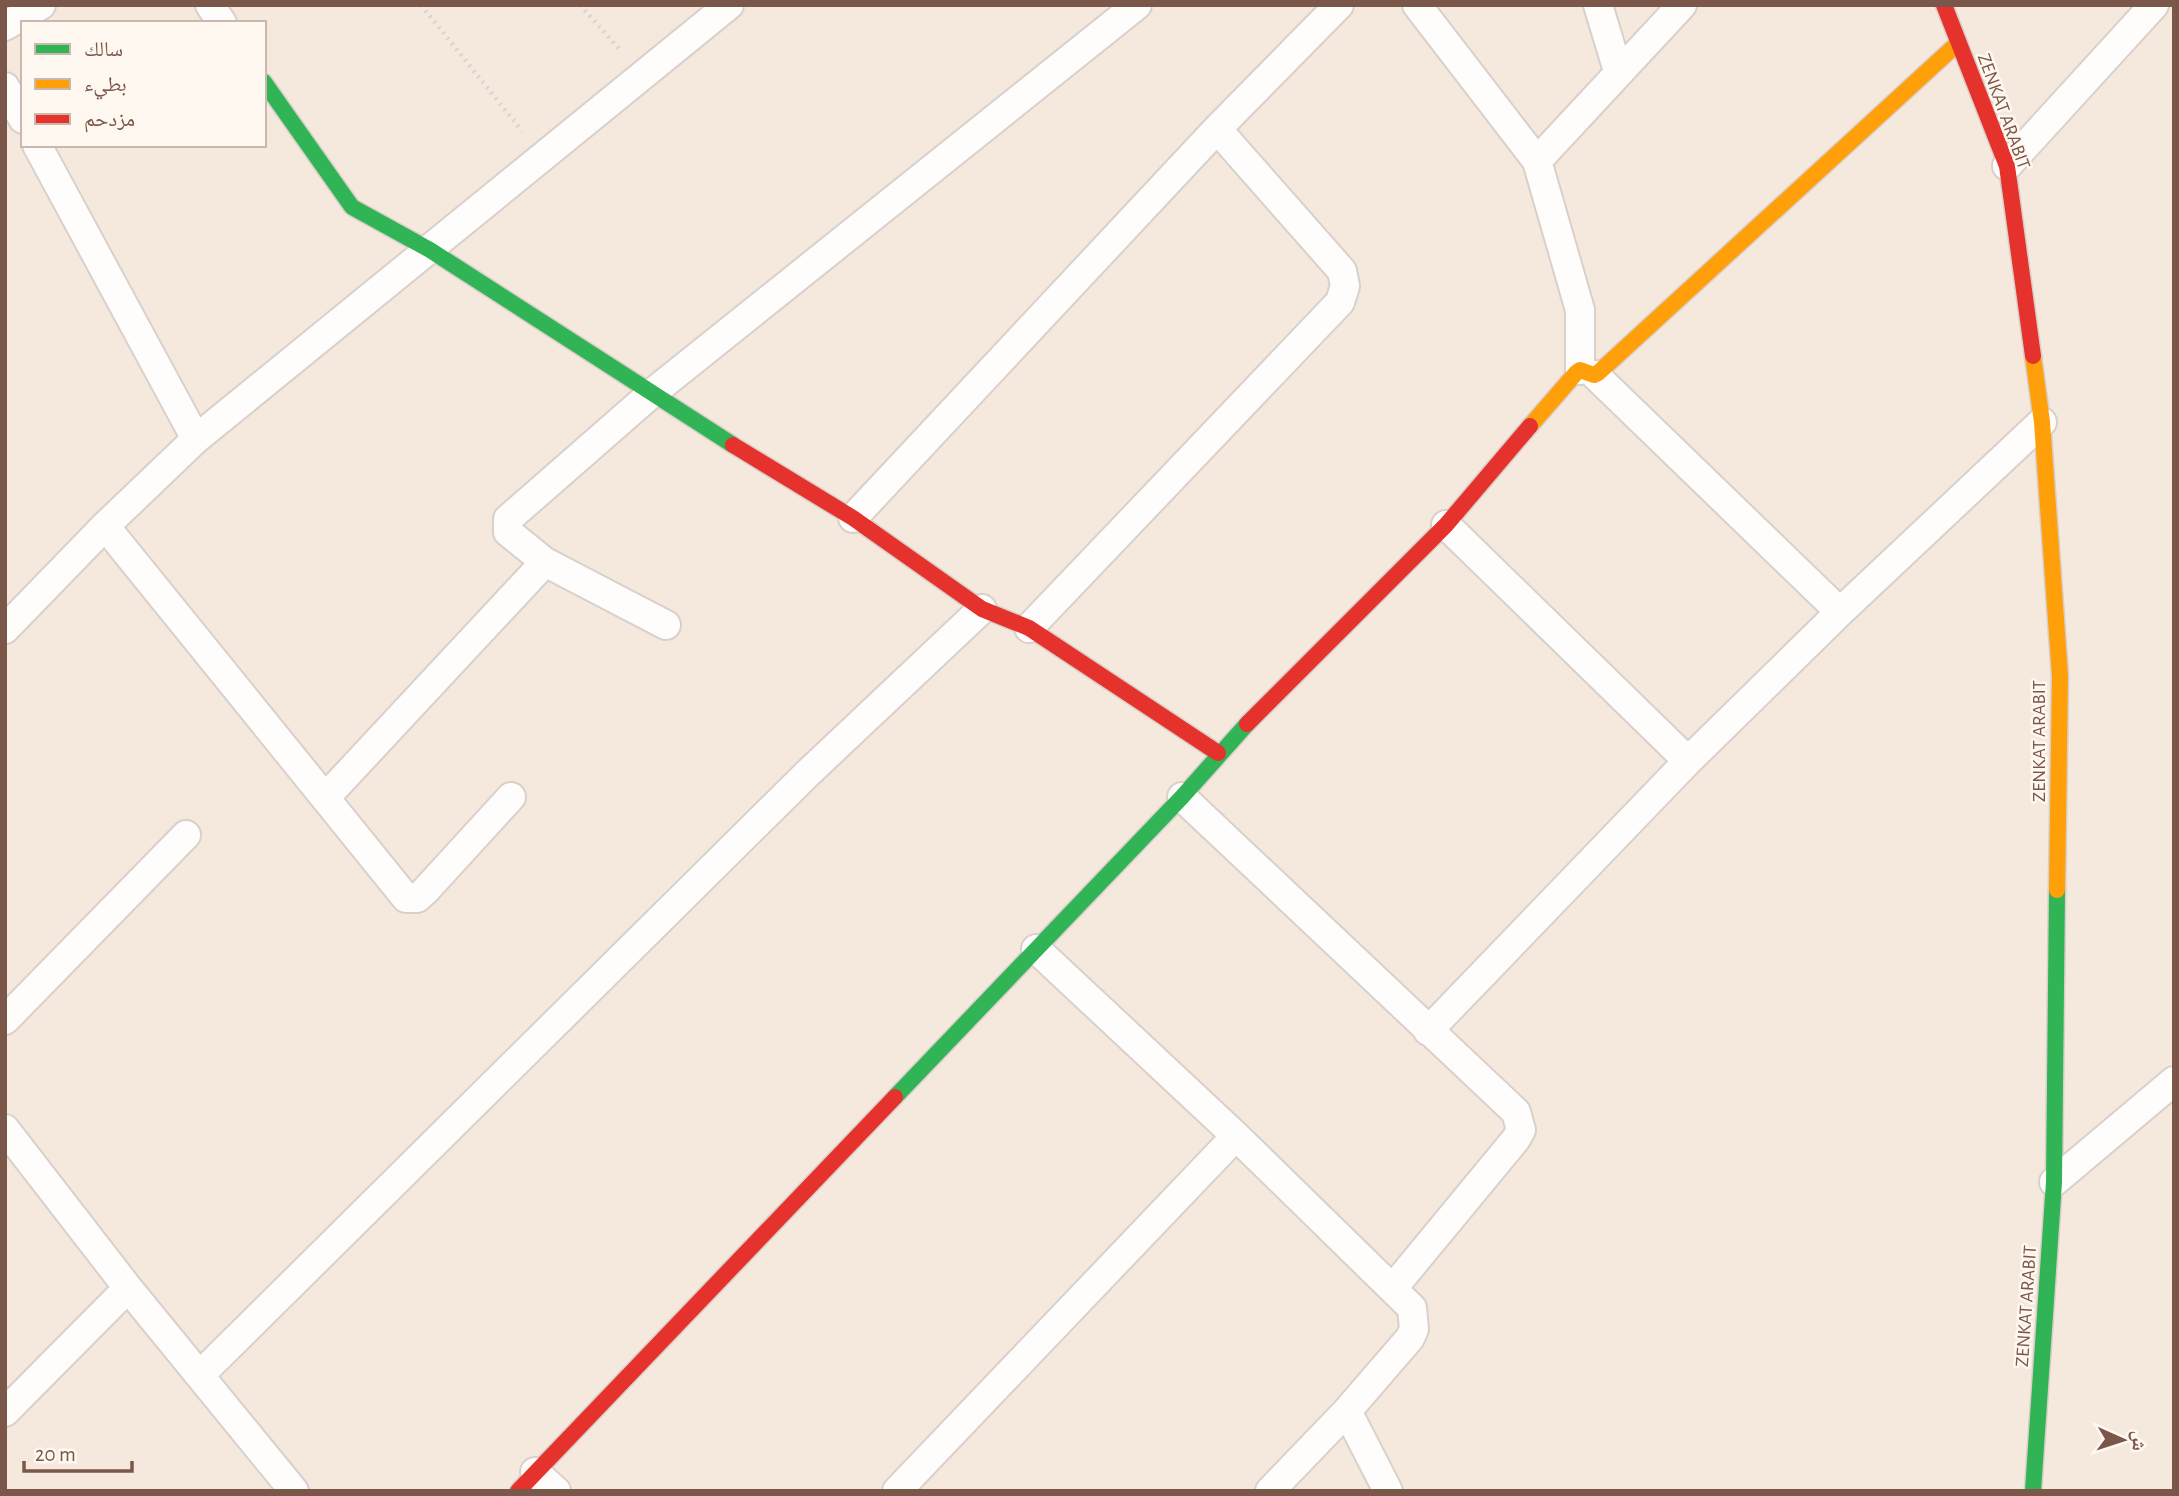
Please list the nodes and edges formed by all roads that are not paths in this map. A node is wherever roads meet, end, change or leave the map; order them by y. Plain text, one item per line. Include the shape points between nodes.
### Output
1 (41, 5) edge
2 (210, 5) edge
3 (729, 5) edge
4 (1137, 5) edge
5 (1339, 5) edge
6 (1417, 5) edge
7 (1598, 5) edge
8 (1682, 5) edge
9 (1944, 5) edge
10 (2154, 5) edge
11 (221, 21) edge
12 (5, 26) edge
13 (1958, 44) junction
14 (1618, 71) junction
15 (266, 85) edge
16 (5, 87) edge
17 (21, 115) edge
18 (1217, 128) junction
19 (38, 147) edge
20 (1537, 161) junction
21 (2007, 166) junction
22 (430, 250) junction
23 (1588, 373) junction
24 (652, 394) junction
25 (2042, 422) junction
26 (196, 439) junction
27 (853, 517) junction
28 (1446, 525) junction
29 (105, 526) junction
30 (545, 562) junction
31 (982, 610) junction
32 (1840, 612) junction
33 (666, 625) dead end
34 (1028, 628) junction
35 (5, 629) edge
36 (1218, 753) junction
37 (1688, 761) junction
38 (511, 797) dead end
39 (1182, 797) junction
40 (325, 798) junction
41 (186, 835) dead end
42 (1037, 949) junction
43 (5, 1020) edge
44 (1428, 1031) junction
45 (2174, 1081) edge
46 (5, 1129) edge
47 (1236, 1136) junction
48 (2054, 1182) junction
49 (128, 1288) junction
50 (1393, 1289) junction
51 (200, 1375) junction
52 (1347, 1410) junction
53 (5, 1412) edge
54 (526, 1481) edge
55 (294, 1491) edge
56 (556, 1491) edge
57 (897, 1491) edge
58 (1270, 1491) edge
59 (1388, 1491) edge
60 (2033, 1491) edge

1 - 12 street
2 - 11 street
3 - 22 street
4 - 24 street
5 - 18 street
6 - 20 street
7 - 14 street
8 - 14 street
9 - 13 street, ZENKAT ARABIT
10 - 21 street
13 - 21 street, ZENKAT ARABIT
13 - 23 street
14 - 20 street
15 - 22 street via 352,206
16 - 17 street
18 - 27 street
18 - 34 street via 1342,271 1345,286 1340,302
19 - 26 street
20 - 23 street via 1580,310
21 - 25 street, ZENKAT ARABIT
22 - 24 street
22 - 26 street
23 - 28 street
23 - 32 street
24 - 27 street
24 - 30 street via 508,519 508,532
25 - 32 street
25 - 48 street, ZENKAT ARABIT via 2060,676
26 - 29 street
27 - 31 street
28 - 36 street
28 - 37 street
29 - 35 street
29 - 40 street
30 - 33 street
30 - 40 street
31 - 34 street
31 - 51 street via 807,774
32 - 37 street
34 - 36 street
36 - 39 street
37 - 44 street
38 - 40 street via 417,898 400,892
39 - 42 street
39 - 44 street
41 - 43 street
42 - 47 street
42 - 54 street
44 - 50 street via 1516,1112 1521,1130
45 - 48 street
46 - 49 street
47 - 50 street
47 - 57 street
48 - 60 street, ZENKAT ARABIT
49 - 51 street
49 - 53 street
50 - 52 street via 1412,1308 1414,1329
51 - 55 street
52 - 58 street
52 - 59 street
54 - 56 street

